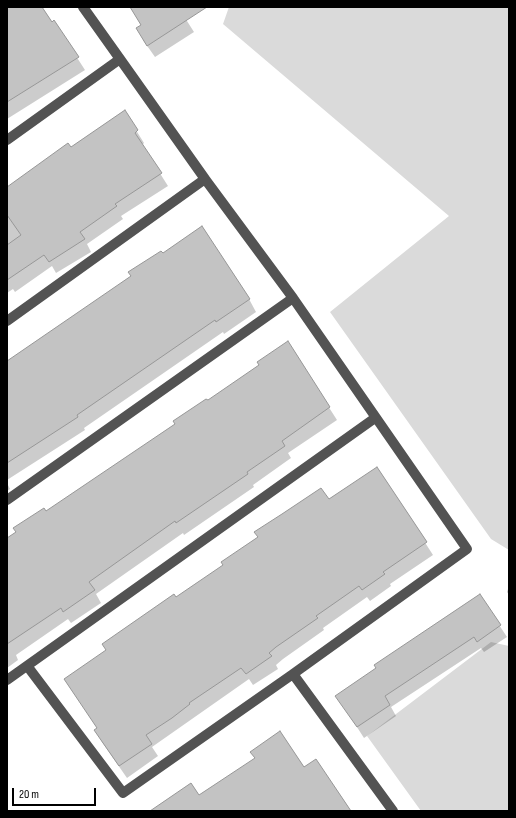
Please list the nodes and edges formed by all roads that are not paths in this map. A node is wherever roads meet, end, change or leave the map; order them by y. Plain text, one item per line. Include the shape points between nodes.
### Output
1 (83, 7) edge
2 (120, 59) junction
3 (7, 140) edge
4 (205, 179) junction
5 (293, 298) junction
6 (7, 321) edge
7 (376, 418) junction
8 (7, 500) edge
9 (28, 667) junction
10 (293, 674) junction
11 (7, 680) edge
12 (393, 811) edge

1 - 2 street
2 - 3 street
2 - 4 street
4 - 5 street
4 - 6 street
5 - 7 street
5 - 8 street
7 - 9 street
7 - 10 street via 467,549
9 - 10 street via 123,793
9 - 11 street
10 - 12 street

